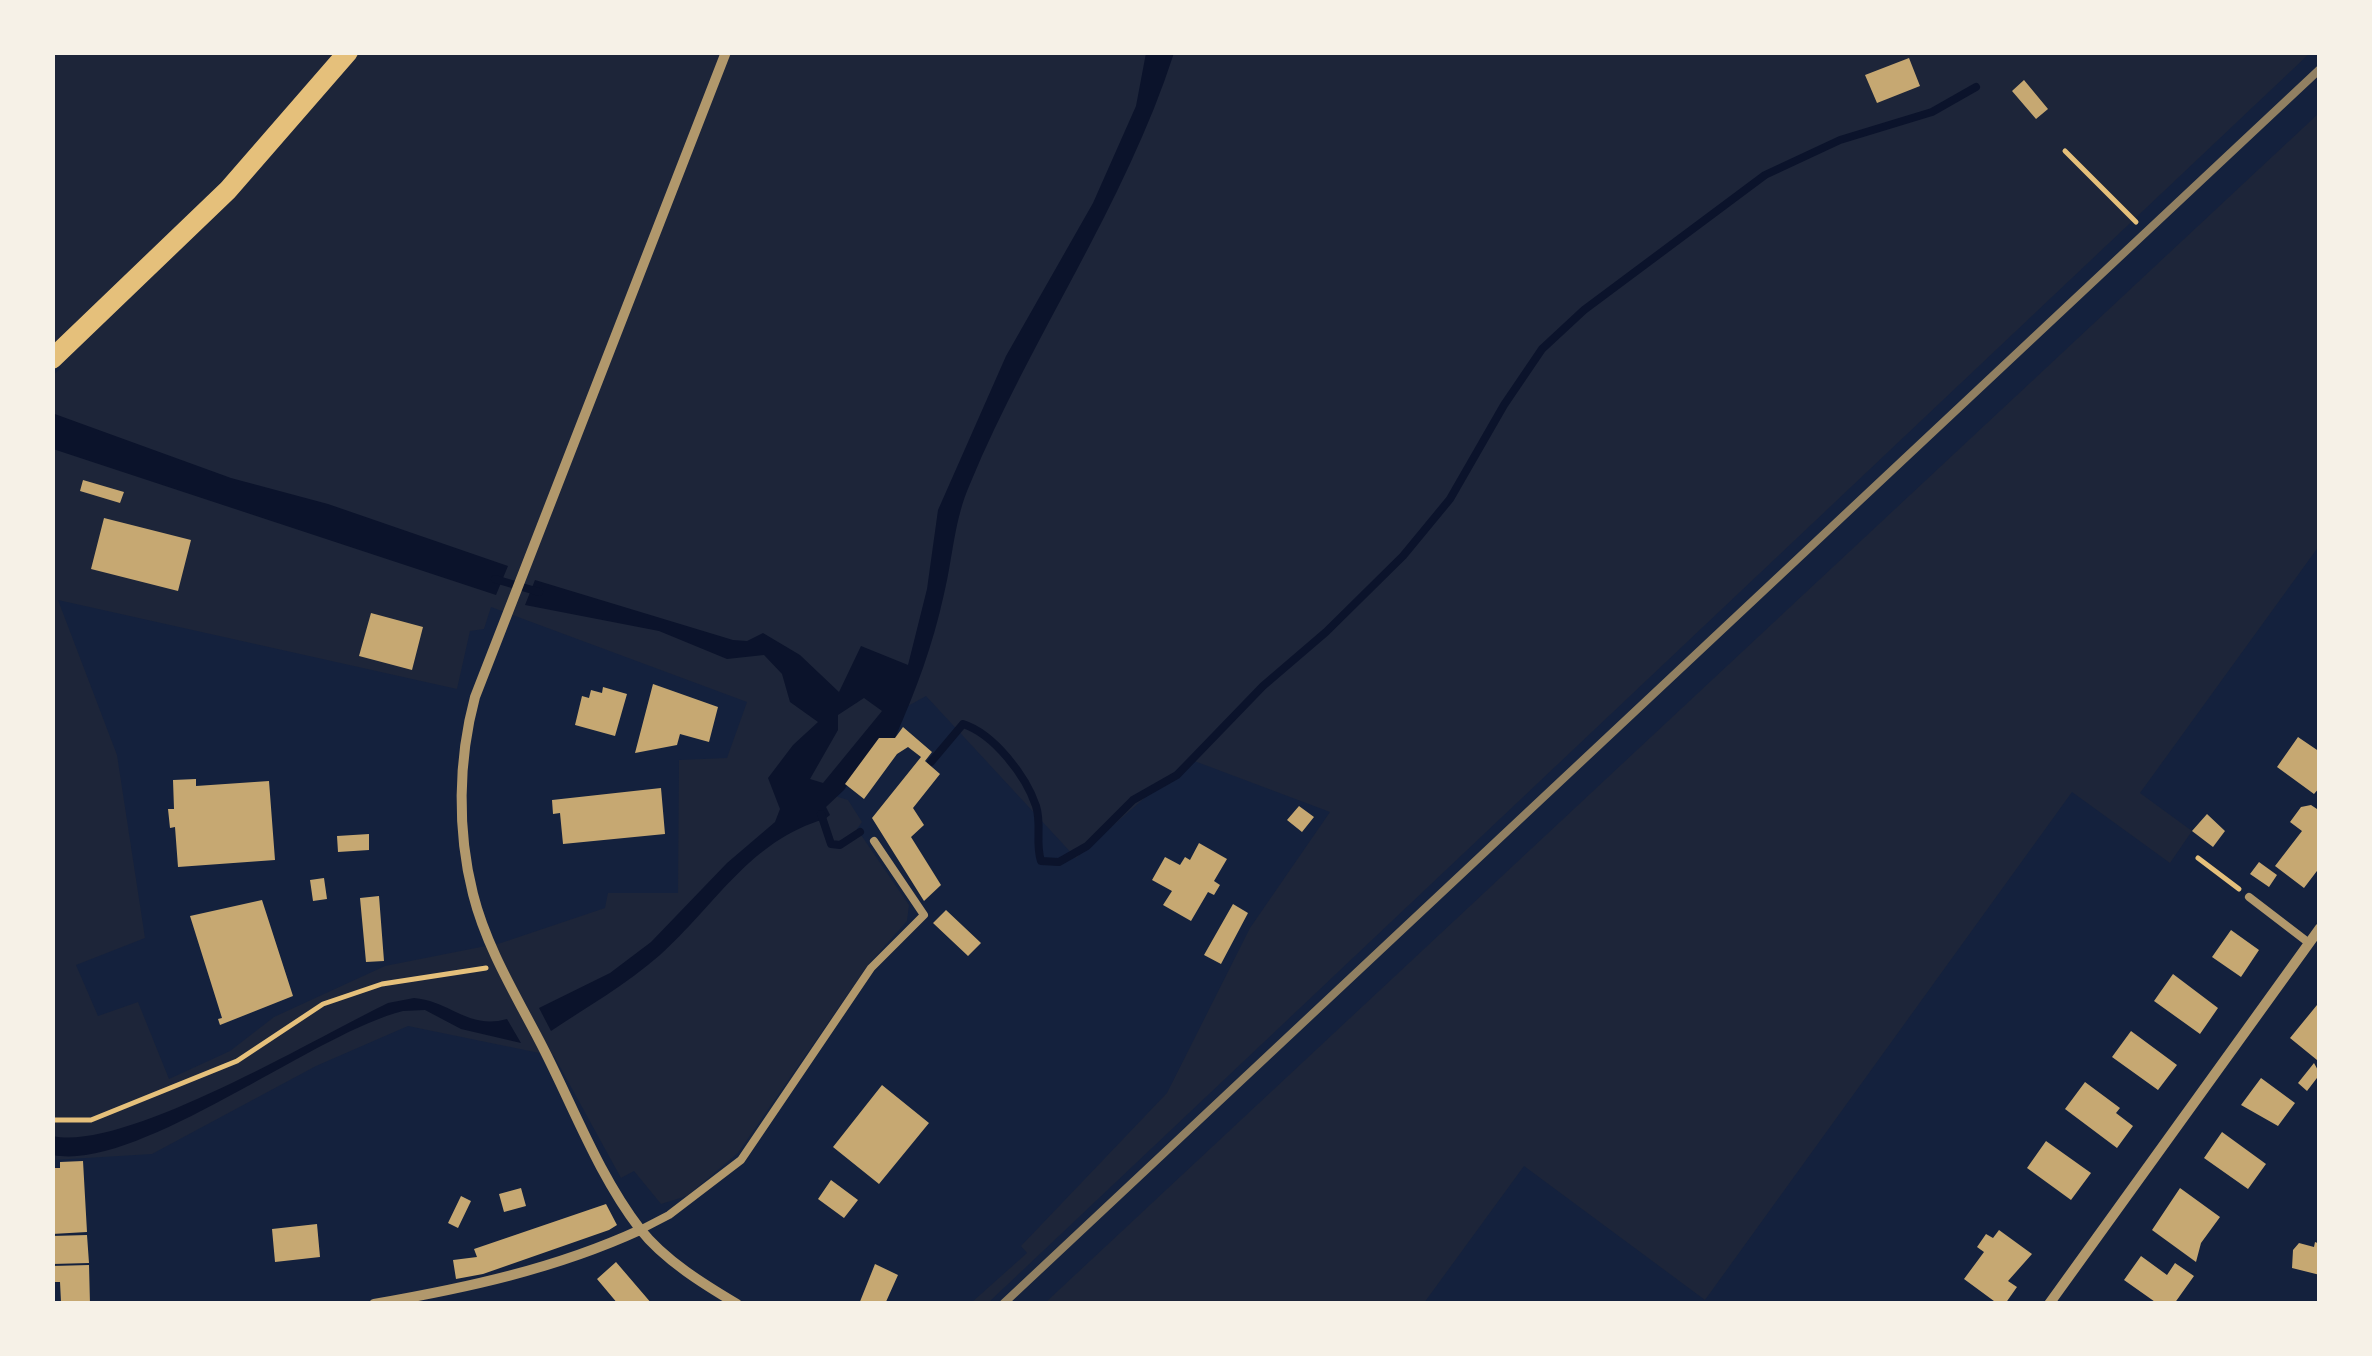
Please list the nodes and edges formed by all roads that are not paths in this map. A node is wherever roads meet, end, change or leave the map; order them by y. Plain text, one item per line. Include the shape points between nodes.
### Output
1 (348, 52) edge
2 (726, 52) edge
3 (52, 359) edge
4 (874, 841) dead end
5 (2249, 897) road end
6 (2320, 928) edge
7 (2309, 943) junction
8 (2320, 950) edge
9 (640, 1230) junction
10 (374, 1304) edge
11 (738, 1304) edge
12 (2049, 1304) edge

1 - 3 main road via 228,190
2 - 9 street via 528,552 467,726 462,800 473,896 500,966
4 - 9 lane via 924,916 871,968 749,1151 719,1180
5 - 7 lane
6 - 7 street
7 - 8 street
7 - 12 street
9 - 10 street via 472,1288
9 - 11 street

